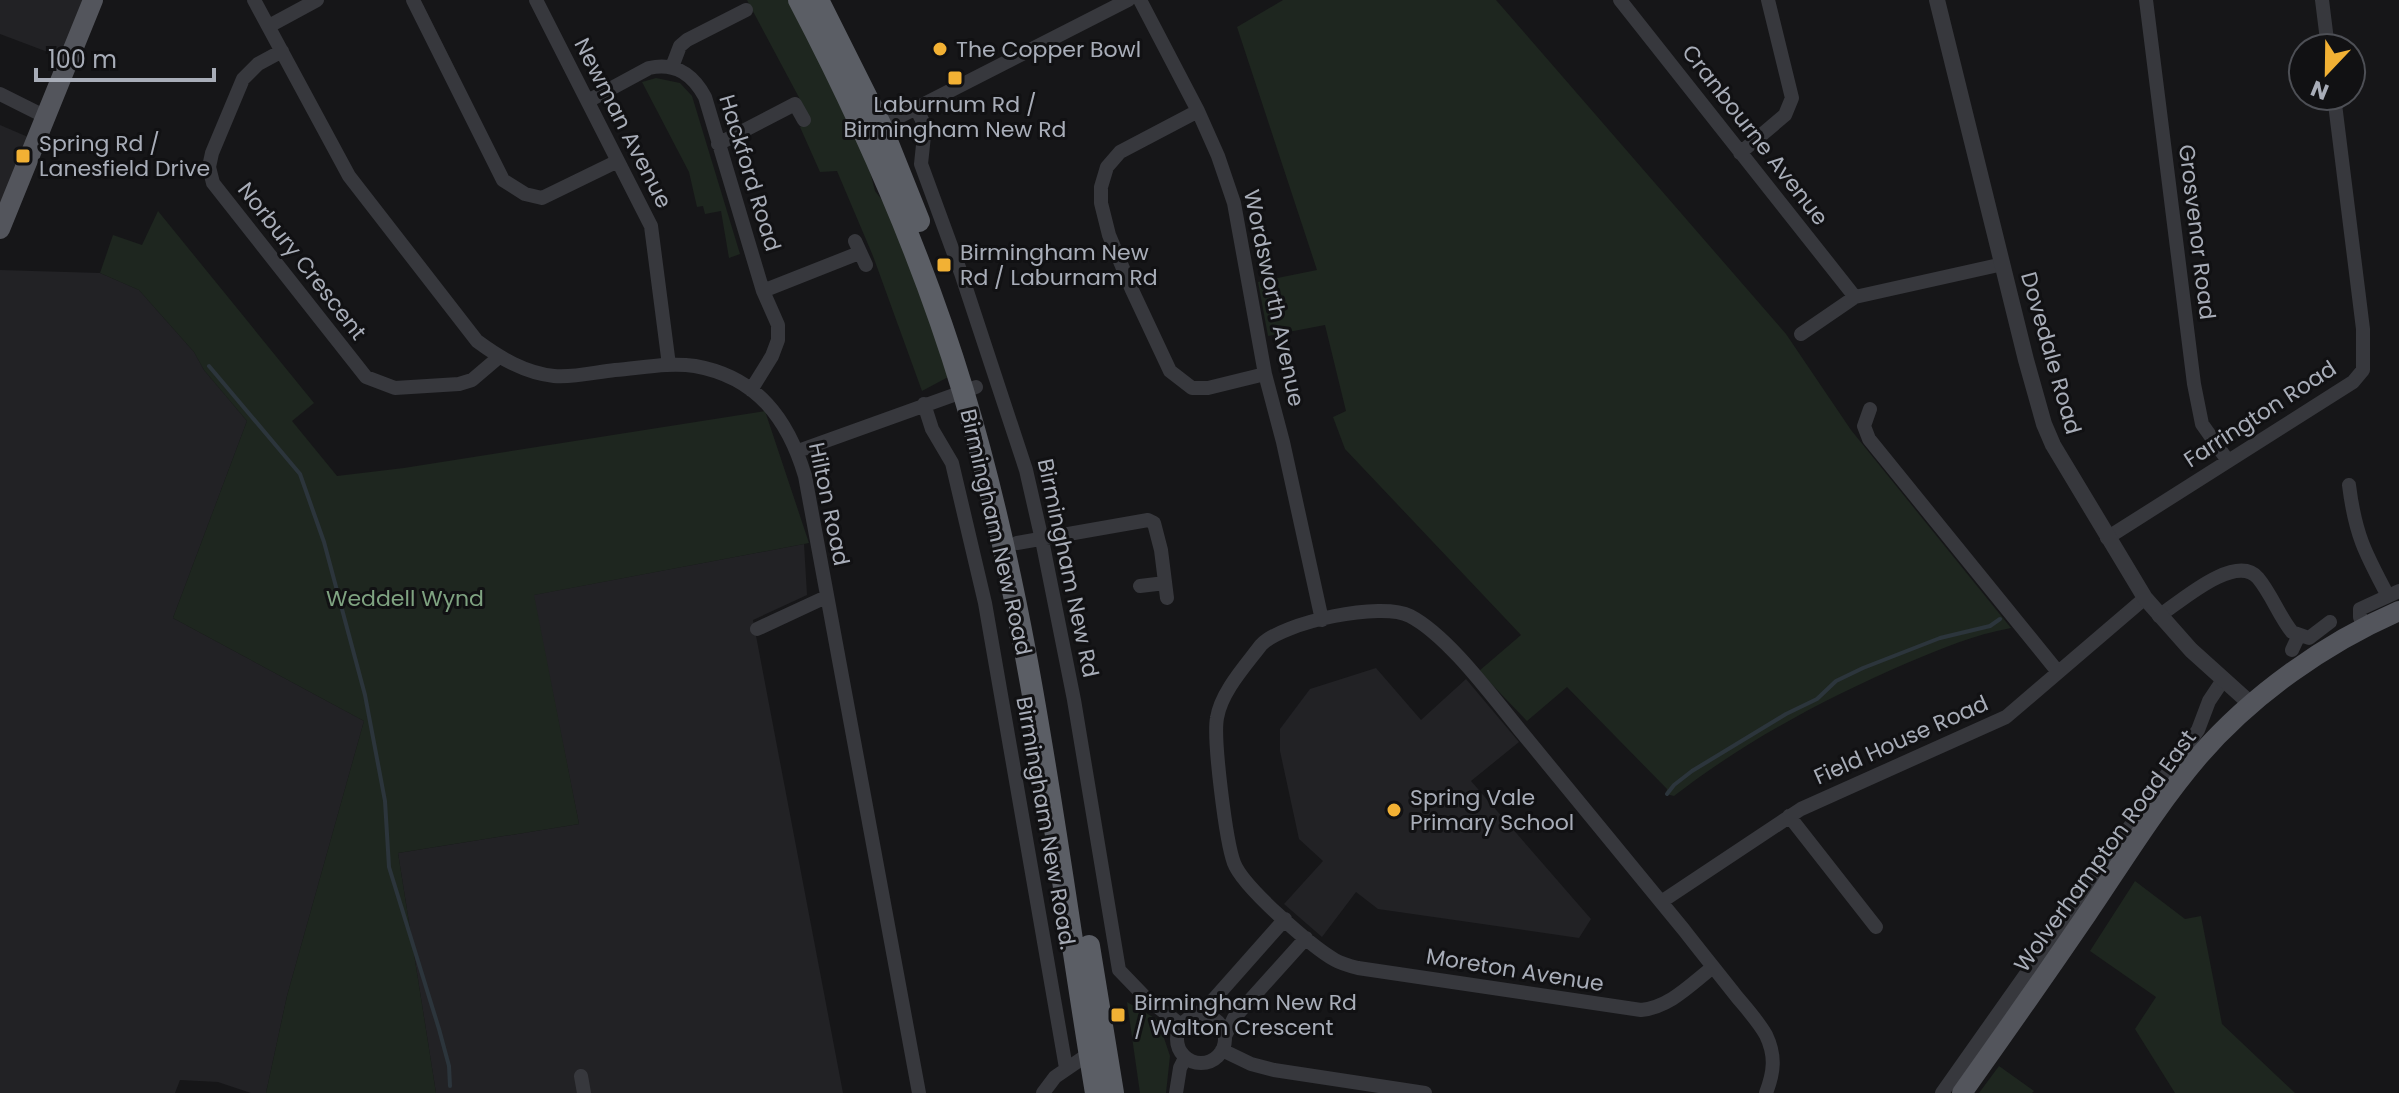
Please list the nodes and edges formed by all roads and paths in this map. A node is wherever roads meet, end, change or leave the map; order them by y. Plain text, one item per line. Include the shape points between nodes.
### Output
1 (93, 0) edge
2 (254, 0) edge
3 (317, 0) edge
4 (413, 0) edge
5 (536, 0) edge
6 (799, 0) edge
7 (818, 0) edge
8 (1128, 0) edge
9 (1140, 0) edge
10 (1620, 0) edge
11 (1768, 0) edge
12 (1937, 0) edge
13 (2146, 0) edge
14 (2322, 0) edge
15 (746, 10) dead end
16 (269, 26) junction
17 (2326, 32) edge
18 (282, 51) junction
19 (672, 67) junction
20 (0, 94) edge
21 (588, 101) junction
22 (916, 108) junction
23 (1198, 111) junction
24 (2336, 112) edge
25 (46, 117) junction
26 (804, 120) dead end
27 (874, 130) junction
28 (718, 144) junction
29 (1740, 153) junction
30 (618, 161) junction
31 (0, 229) edge
32 (860, 253) dead end
33 (2003, 264) junction
34 (763, 291) junction
35 (1855, 297) junction
36 (1801, 334) dead end
37 (499, 357) junction
38 (669, 365) junction
39 (1265, 374) junction
40 (970, 389) junction
41 (751, 390) junction
42 (924, 404) junction
43 (1870, 409) dead end
44 (798, 451) junction
45 (2228, 461) junction
46 (2349, 485) dead end
47 (2107, 538) junction
48 (1042, 540) junction
49 (1017, 543) junction
50 (1140, 586) dead end
51 (826, 597) junction
52 (2145, 598) junction
53 (2395, 602) edge
54 (2159, 616) junction
55 (1322, 620) junction
56 (2330, 622) dead end
57 (757, 629) dead end
58 (2299, 635) junction
59 (2292, 650) dead end
60 (2058, 672) junction
61 (2223, 680) junction
62 (2252, 705) junction
63 (1789, 816) junction
64 (1661, 902) junction
65 (1285, 919) junction
66 (1876, 927) dead end
67 (1306, 938) junction
68 (1713, 967) junction
69 (1194, 1015) junction
70 (1181, 1025) junction
71 (1224, 1043) junction
72 (1090, 1053) junction
73 (1185, 1058) junction
74 (1066, 1068) junction
75 (581, 1076) dead end
76 (584, 1093) edge
77 (919, 1093) edge
78 (1043, 1093) edge
79 (1096, 1093) edge
80 (1113, 1093) edge
81 (1176, 1093) edge
82 (1425, 1093) edge
83 (1766, 1093) edge
84 (1942, 1093) edge
85 (1962, 1093) edge

1 - 25 main road
2 - 16 street, Hilton Road
3 - 16 street
4 - 30 street via 503,180 542,198
5 - 21 street, Newman Avenue
6 - 27 highway, Birmingham New Road
7 - 27 highway, Birmingham New Road
8 - 22 street
9 - 23 street, Wordsworth Avenue
10 - 29 street, Cranbourne Avenue
11 - 29 street via 1792,98 1785,115
12 - 33 street, Dovedale Road
13 - 45 street, Grosvenor Road via 2194,384 2202,424
14 - 17 street
15 - 19 street via 687,40
16 - 18 street, Hilton Road
18 - 37 street, Hilton Road via 365,200 477,341
18 - 37 street, Norbury Crescent via 243,79 212,153 213,183 366,377 395,388 459,384
19 - 21 street via 649,68
19 - 28 street, Hackford Road via 698,84
20 - 25 street
21 - 30 street, Newman Avenue
22 - 27 street
22 - 48 street, Birmingham New Rd via 925,126 921,164 1026,470
23 - 39 street, Wordsworth Avenue via 1234,203
23 - 39 street via 1120,152 1107,167 1101,203 1109,235 1179,381 1208,388
24 - 45 street, Farrington Road via 2363,329 2363,370 2353,382
25 - 31 main road
26 - 28 street via 795,104
27 - 40 highway, Birmingham New Road via 940,278
28 - 34 street, Hackford Road
29 - 35 street, Cranbourne Avenue
30 - 38 street, Newman Avenue via 651,226
32 - 34 street
33 - 35 street
33 - 47 street, Dovedale Road via 2044,424
34 - 41 street, Hackford Road via 778,325 778,340
35 - 36 street
37 - 38 street, Hilton Road via 556,376
38 - 41 street, Hilton Road via 715,372
39 - 55 street, Wordsworth Avenue
40 - 42 street
40 - 49 highway, Birmingham New Road
40 - 72 highway, Birmingham New Road via 1017,615
41 - 44 street, Hilton Road via 782,420
42 - 44 street
42 - 74 street, Birmingham New Road. via 952,463 985,603
43 - 60 street via 1864,426 1869,439
44 - 51 street, Hilton Road
45 - 47 street, Farrington Road
46 - 53 street via 2362,547
47 - 52 street, Dovedale Road
48 - 49 street
48 - 50 street via 1148,520 1154,523 1161,550 1166,590
48 - 70 street, Birmingham New Rd via 1119,970
49 - 80 highway, Birmingham New Road
51 - 57 street
51 - 77 street, Hilton Road
52 - 54 street, Dovedale Road
52 - 60 street, Field House Road
53 - 62 main road, Wolverhampton Road East
54 - 58 street via 2239,569 2258,578 2283,621
54 - 61 street, Dovedale Road
55 - 64 street, Moreton Avenue via 1387,610 1420,622 1480,681
55 - 65 street, Moreton Avenue via 1267,638 1217,715 1234,864
56 - 58 street via 2309,638
58 - 59 street
60 - 63 street, Field House Road via 1990,726
61 - 62 street, Dovedale Road
61 - 84 street, Wolverhampton Road East via 2198,730
62 - 85 main road, Wolverhampton Road East via 2186,772
63 - 64 street, Field House Road
63 - 66 street
64 - 68 street, Moreton Avenue
65 - 67 street, Moreton Avenue
65 - 69 street
67 - 68 street, Moreton Avenue via 1339,962 1358,968 1629,1010 1664,1005
67 - 71 street via 1234,1018
68 - 83 street, Moreton Avenue via 1767,1038 1774,1066
69 - 70 street
69 - 71 street via 1215,1019
70 - 73 street via 1177,1043
71 - 73 street via 1218,1056 1204,1063
71 - 82 street via 1251,1064 1274,1070
72 - 74 street
72 - 79 highway, Birmingham New Road
73 - 81 street
74 - 78 street
75 - 76 street

